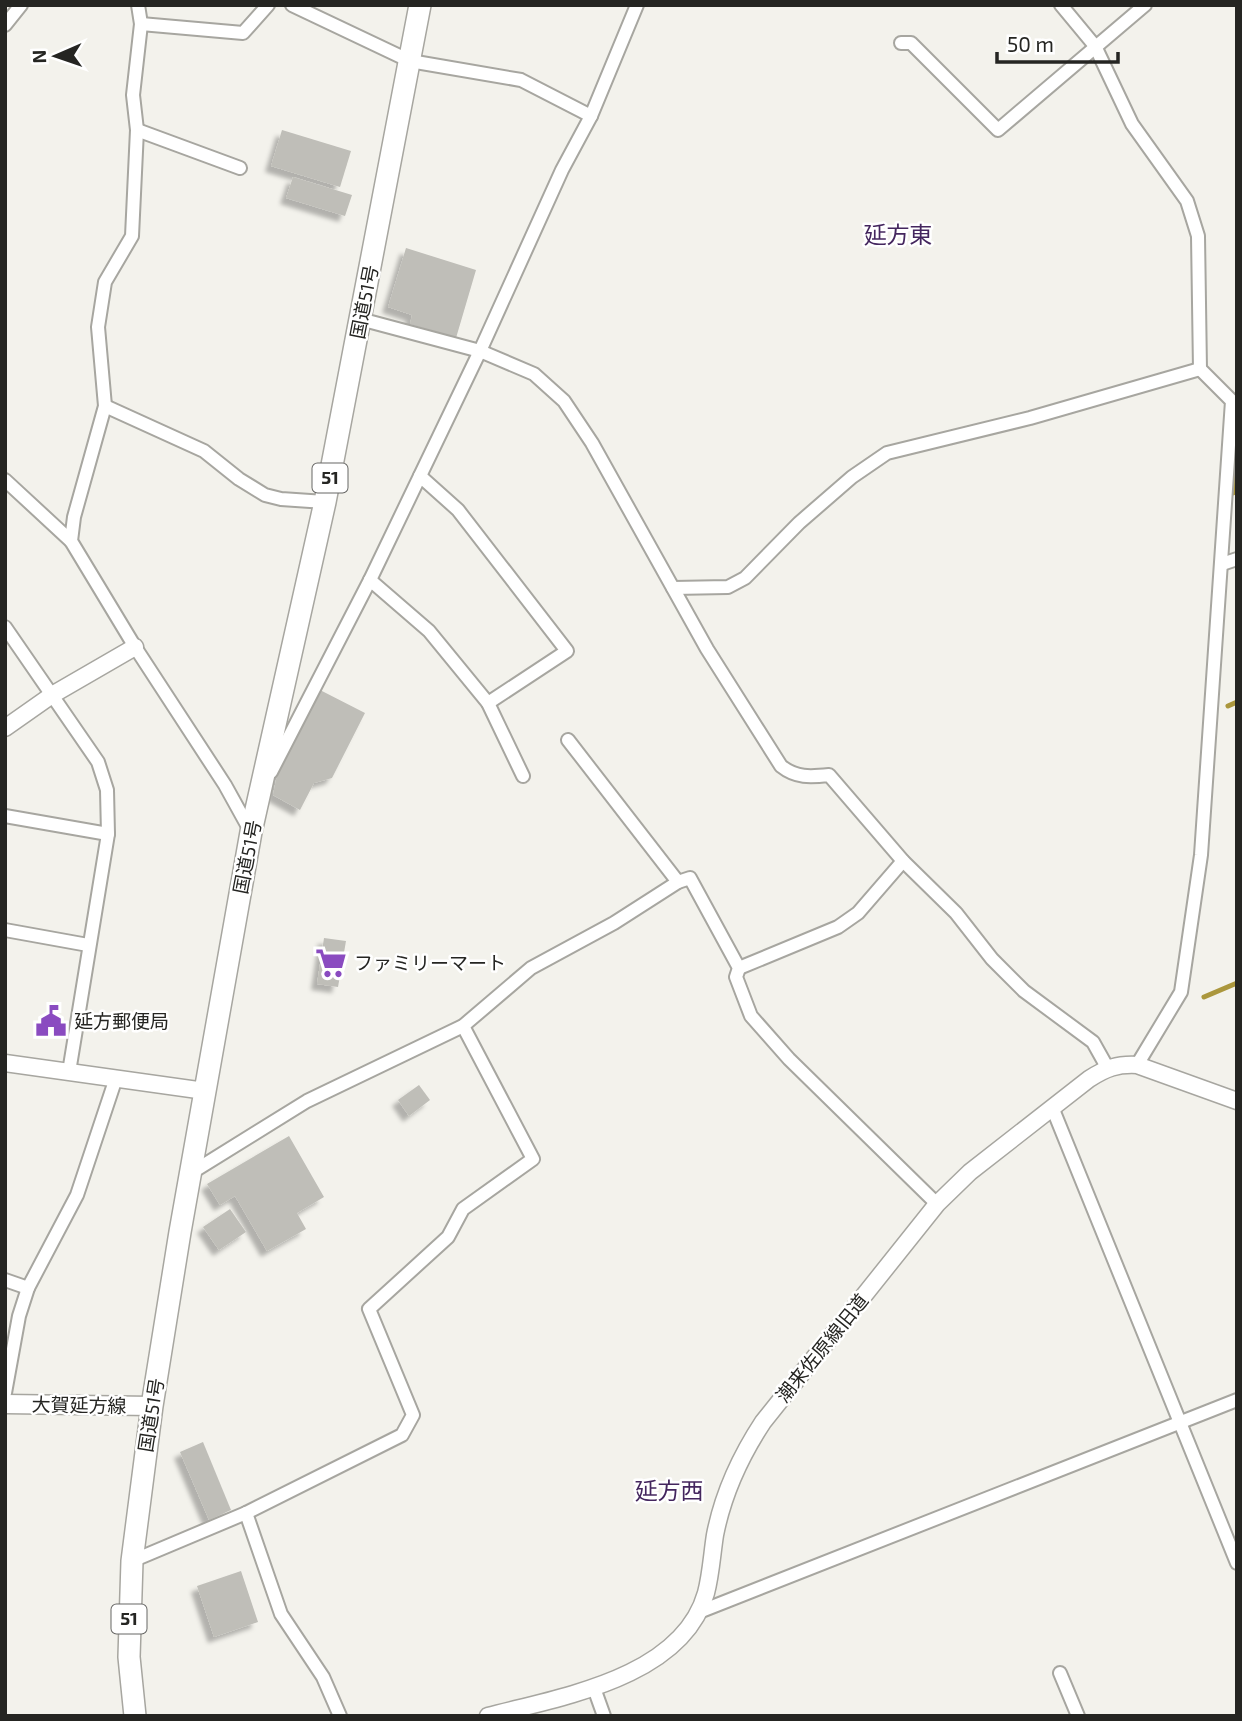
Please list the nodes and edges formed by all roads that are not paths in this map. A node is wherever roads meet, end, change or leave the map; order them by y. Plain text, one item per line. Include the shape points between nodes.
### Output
1 (21, 5) edge
2 (138, 5) edge
3 (268, 5) edge
4 (292, 5) edge
5 (421, 5) edge
6 (638, 5) edge
7 (1061, 5) edge
8 (1144, 5) edge
9 (141, 24) junction
10 (5, 25) edge
11 (901, 43) dead end
12 (1095, 46) junction
13 (410, 61) junction
14 (591, 116) junction
15 (137, 130) junction
16 (240, 168) dead end
17 (360, 319) junction
18 (480, 351) junction
19 (1200, 369) junction
20 (105, 406) junction
21 (420, 476) junction
22 (5, 480) edge
23 (325, 502) junction
24 (71, 541) junction
25 (1237, 559) edge
26 (1222, 564) junction
27 (370, 580) junction
28 (673, 588) junction
29 (5, 627) edge
30 (135, 647) junction
31 (52, 695) junction
32 (488, 703) junction
33 (5, 728) edge
34 (568, 740) dead end
35 (523, 776) dead end
36 (258, 799) junction
37 (5, 817) edge
38 (251, 832) junction
39 (108, 834) junction
40 (904, 861) junction
41 (678, 882) junction
42 (5, 930) edge
43 (88, 945) junction
44 (738, 968) junction
45 (463, 1026) junction
46 (5, 1063) edge
47 (1137, 1065) junction
48 (1107, 1067) junction
49 (69, 1072) junction
50 (116, 1078) junction
51 (205, 1091) junction
52 (1237, 1101) edge
53 (1052, 1108) junction
54 (191, 1173) junction
55 (937, 1204) junction
56 (5, 1280) edge
57 (28, 1288) junction
58 (5, 1393) edge
59 (1237, 1400) edge
60 (5, 1404) edge
61 (152, 1406) junction
62 (1181, 1422) junction
63 (246, 1513) junction
64 (132, 1561) junction
65 (1237, 1563) edge
66 (699, 1612) junction
67 (1060, 1673) dead end
68 (594, 1688) junction
69 (135, 1716) edge
70 (340, 1716) edge
71 (488, 1716) edge
72 (604, 1716) edge
73 (1078, 1716) edge

1 - 10 street
2 - 9 street
3 - 9 street via 243,33
4 - 13 street
5 - 13 highway, 国道51号 / 51
6 - 14 street
7 - 12 street
8 - 12 street
9 - 15 street via 133,95
11 - 12 street via 911,43 998,130
12 - 19 street via 1132,124 1187,201 1198,236
13 - 14 street via 521,80
13 - 17 highway, 国道51号 / 51
14 - 18 street
15 - 16 street
15 - 20 street via 132,236 105,282 98,327
17 - 18 street
17 - 23 highway, 国道51号 / 51
18 - 21 street
18 - 28 street via 534,374 564,401
19 - 26 street via 1232,401
19 - 28 street via 887,453 799,523 745,578 728,587
20 - 23 street via 204,451 265,495
20 - 24 street
21 - 27 street
21 - 32 street via 458,510 567,651
22 - 24 street
23 - 36 highway, 国道51号 / 51
24 - 30 street
25 - 26 street
26 - 47 street via 1201,855 1181,992
27 - 32 street via 429,631
27 - 36 street
28 - 40 street via 781,766 793,775 829,775
29 - 31 street
30 - 31 street
30 - 38 street
31 - 33 street
31 - 39 street via 98,762 107,790
32 - 35 street
34 - 41 street
36 - 38 highway, 国道51号 / 51
37 - 39 street
38 - 51 highway, 国道51号 / 51
39 - 43 street
40 - 44 street via 858,913 838,927
40 - 48 street via 1024,991 1093,1042
41 - 44 street via 690,878
41 - 45 street via 531,968
42 - 43 street
43 - 49 street
44 - 55 street via 736,977 751,1016
45 - 54 street via 307,1101
45 - 63 street via 533,1159 463,1209 448,1237 369,1309 413,1415 402,1435
46 - 49 street
47 - 48 street
47 - 52 street
48 - 53 street, 潮来佐原線旧道
49 - 50 street
50 - 51 street
50 - 57 street via 77,1195
51 - 54 highway, 国道51号 / 51
53 - 55 street, 潮来佐原線旧道
53 - 62 street
54 - 61 highway, 国道51号 / 51
55 - 66 street, 潮来佐原線旧道 via 746,1448 722,1504
56 - 57 street
57 - 58 street
59 - 62 street
60 - 61 main road, 大賀延方線
61 - 64 highway, 国道51号 / 51
62 - 65 street
62 - 66 street
63 - 64 street
63 - 70 street via 281,1614 323,1677
64 - 69 highway, 国道51号 / 51 via 129,1657
66 - 68 street, 潮来佐原線旧道 via 655,1657
67 - 73 street
68 - 71 street, 潮来佐原線旧道
68 - 72 street

